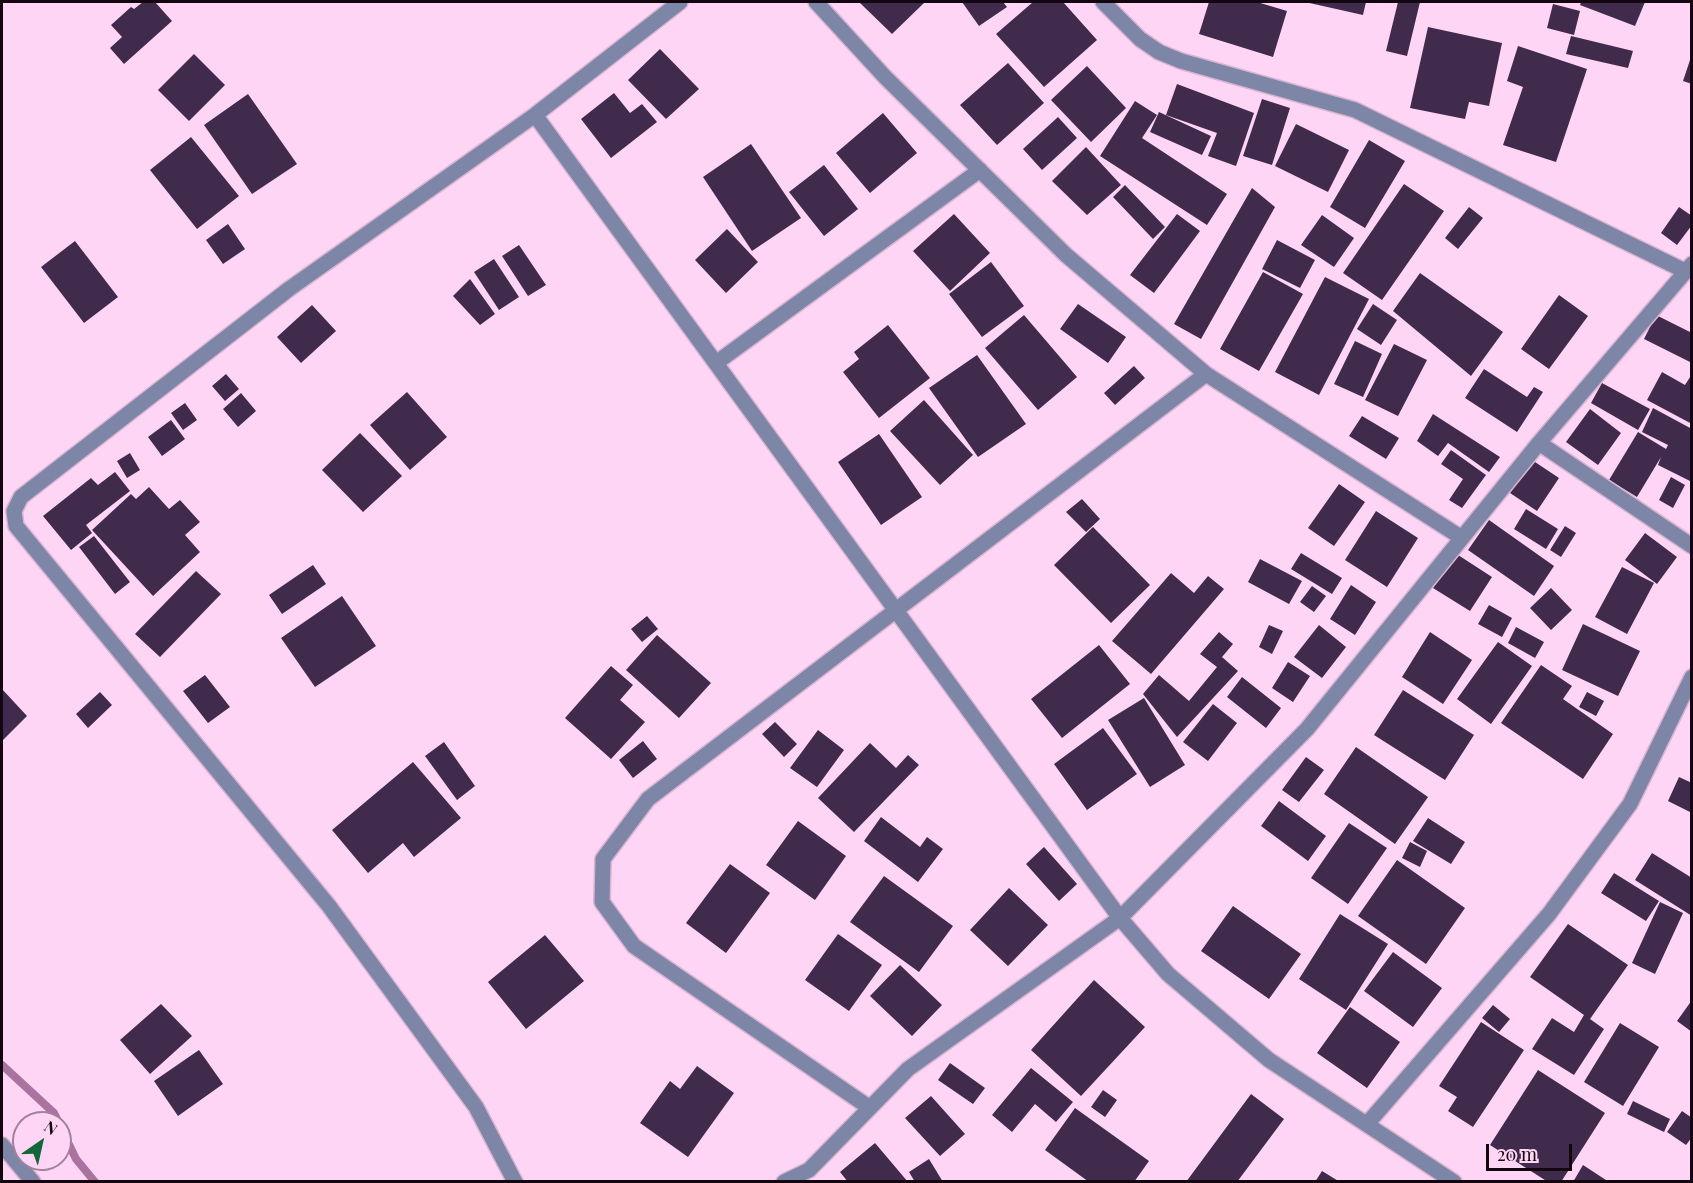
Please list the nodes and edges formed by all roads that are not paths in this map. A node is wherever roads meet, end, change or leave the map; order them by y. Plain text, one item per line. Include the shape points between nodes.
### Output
1 (680, 2) edge
2 (816, 2) edge
3 (1103, 2) edge
4 (535, 115) junction
5 (980, 170) junction
6 (1688, 267) edge
7 (716, 363) junction
8 (1206, 375) junction
9 (1539, 443) junction
10 (1462, 538) junction
11 (1692, 546) edge
12 (895, 609) junction
13 (1692, 677) edge
14 (1120, 918) junction
15 (870, 1108) junction
16 (1367, 1124) junction
17 (2, 1145) edge
18 (33, 1182) edge
19 (515, 1182) edge
20 (784, 1182) edge
21 (1454, 1182) edge

1 - 4 street
2 - 5 street via 885,77
3 - 6 street via 1159,52 1355,110
4 - 7 street
4 - 19 street via 289,289 21,497 14,512 16,526 329,906 476,1107
5 - 7 street
5 - 8 street via 1066,255
6 - 9 street
7 - 12 street
8 - 10 street
8 - 12 street
9 - 10 street
9 - 11 street
10 - 14 street via 1307,729
12 - 14 street
12 - 15 street via 648,799 603,859 602,902 634,946
13 - 16 street via 1630,804 1549,914
14 - 15 street via 908,1069
14 - 16 street via 1168,974 1269,1060
15 - 20 street via 809,1170
16 - 21 street
17 - 18 street

